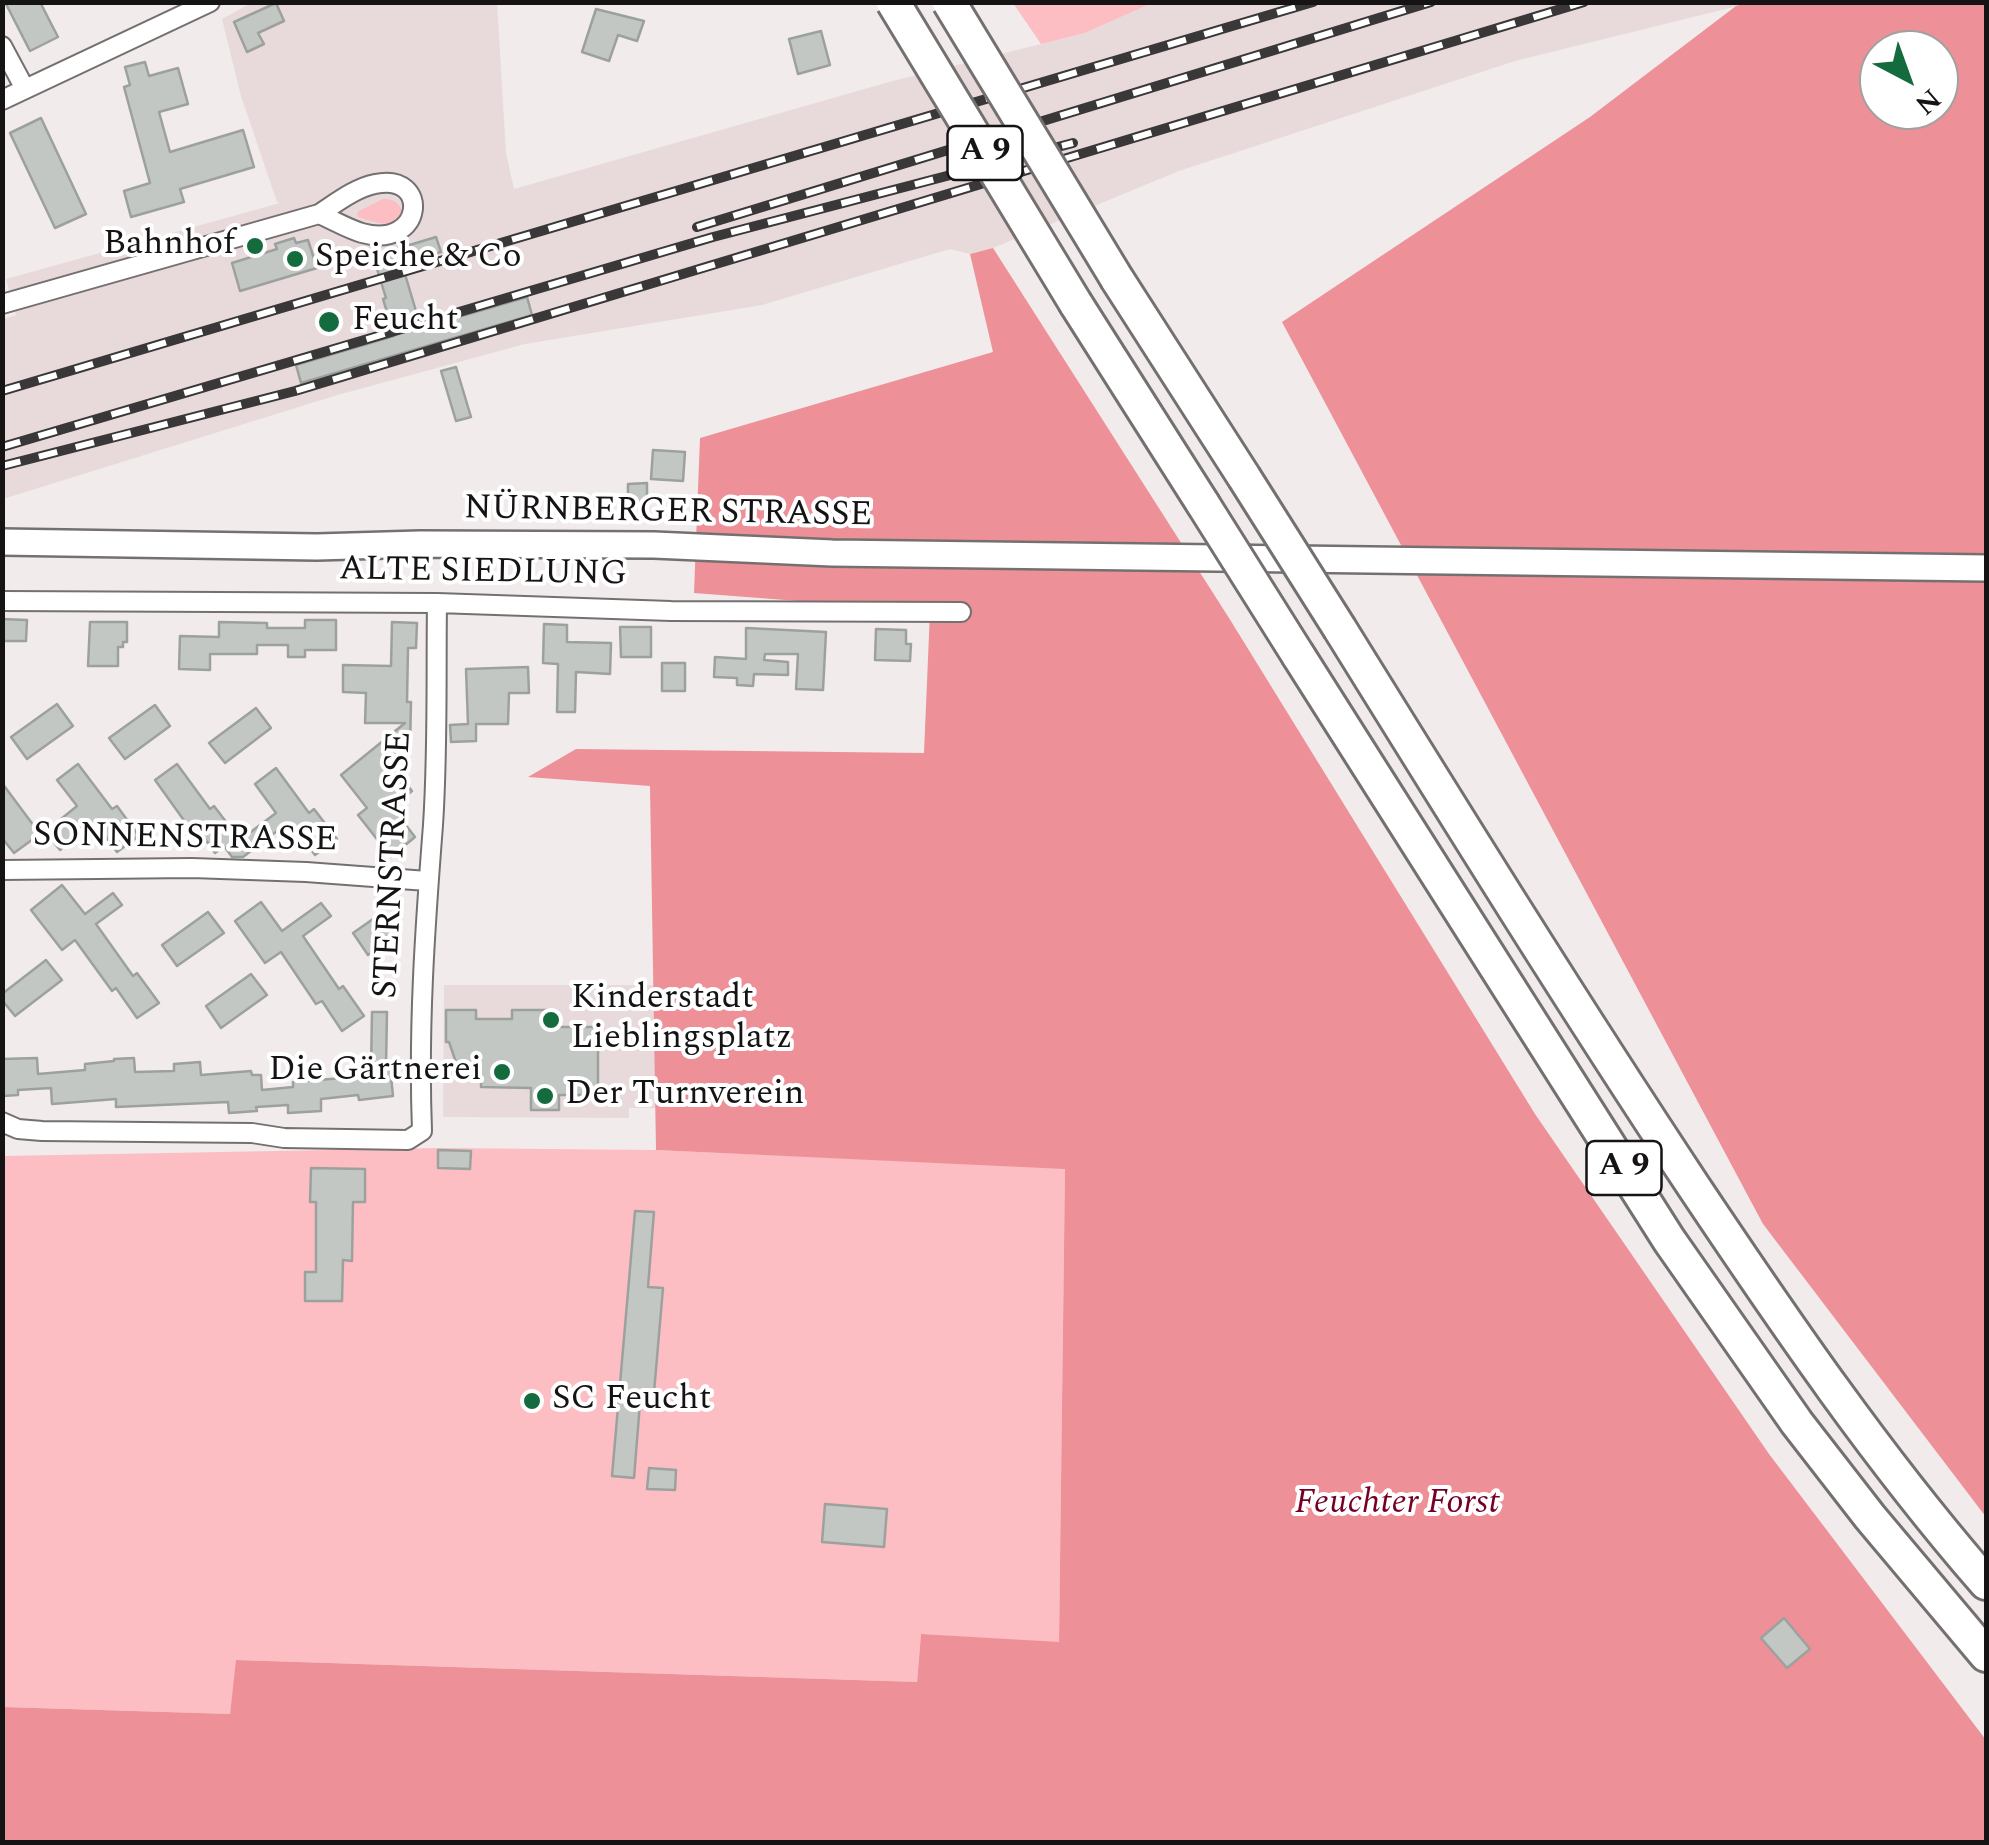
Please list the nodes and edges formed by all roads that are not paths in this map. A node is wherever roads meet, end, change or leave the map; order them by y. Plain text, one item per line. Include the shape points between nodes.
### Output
1 (210, 2) edge
2 (893, 2) edge
3 (949, 2) edge
4 (2, 46) edge
5 (25, 89) junction
6 (2, 100) edge
7 (319, 214) junction
8 (2, 304) edge
9 (2, 542) edge
10 (1986, 568) edge
11 (2, 600) edge
12 (436, 602) junction
13 (961, 612) dead end
14 (2, 870) edge
15 (427, 880) junction
16 (2, 1122) edge
17 (1986, 1583) edge
18 (1986, 1655) edge

1 - 5 street
2 - 18 highway, A 9, bridge via 1076,304 1669,1240 1797,1423
3 - 17 highway, A 9, bridge via 1558,981 1821,1374
4 - 5 street
5 - 6 street
7 - 7 street via 362,233 389,233 409,222 414,205 405,189 376,183
7 - 8 street
9 - 10 main road, NÜRNBERGER STRASSE via 639,545
11 - 12 street, ALTE SIEDLUNG
12 - 13 street, ALTE SIEDLUNG
12 - 15 street, STERNSTRASSE
14 - 15 street, SONNENSTRASSE via 192,868
15 - 16 street, STERNSTRASSE via 422,1131 408,1140 42,1131

